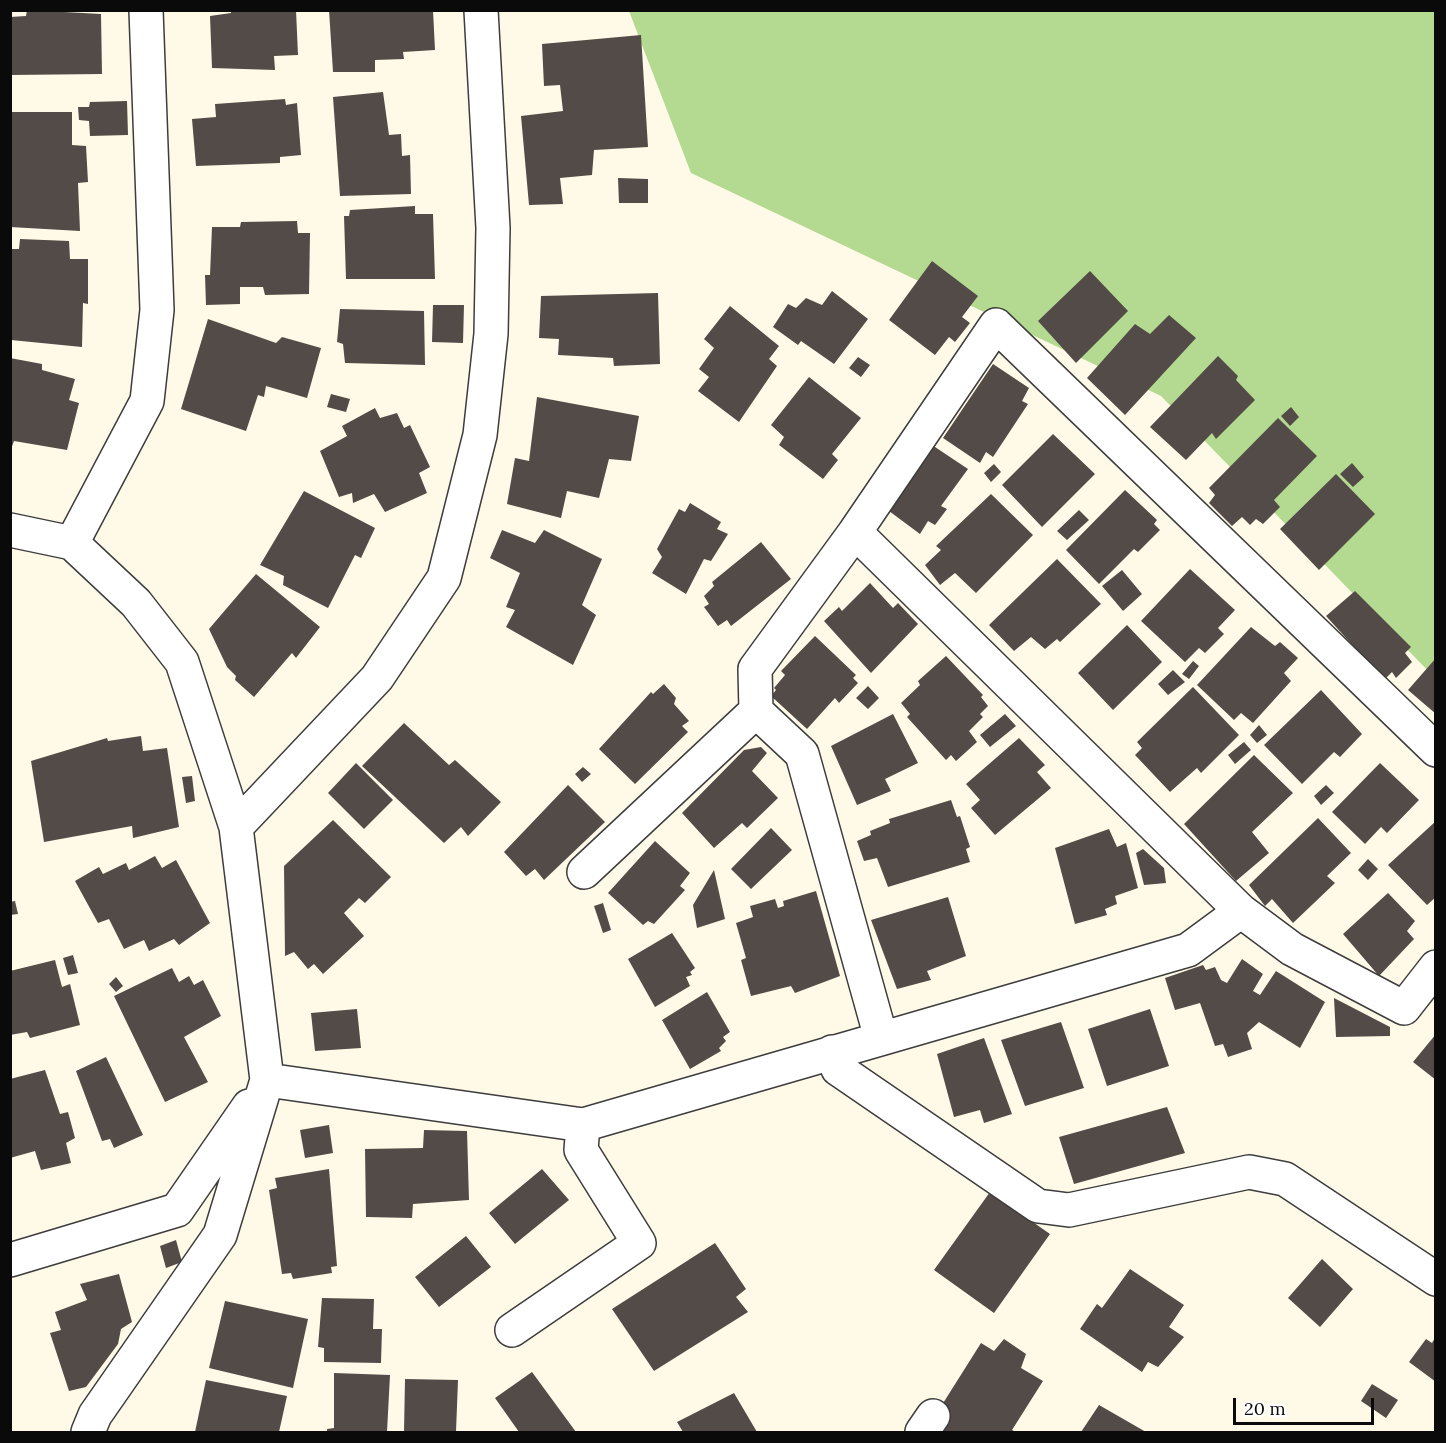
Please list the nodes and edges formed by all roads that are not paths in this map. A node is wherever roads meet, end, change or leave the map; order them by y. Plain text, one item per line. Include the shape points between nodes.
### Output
1 (146, 10) edge
2 (481, 10) edge
3 (10, 530) edge
4 (855, 532) junction
5 (72, 543) junction
6 (756, 711) junction
7 (1436, 750) edge
8 (236, 827) junction
9 (584, 872) dead end
10 (1241, 911) junction
11 (1436, 967) edge
12 (881, 1038) junction
13 (832, 1052) junction
14 (267, 1080) junction
15 (583, 1125) junction
16 (10, 1260) edge
17 (1436, 1279) edge
18 (512, 1330) dead end
19 (88, 1432) edge

1 - 5 street via 157,310 147,401
2 - 8 street via 493,228 491,334 480,435 444,578 377,678
3 - 5 street
4 - 6 street via 755,669
4 - 7 street via 996,325
4 - 10 street
5 - 8 street via 136,603 182,662
6 - 9 street
6 - 12 street via 802,754
8 - 14 street
10 - 11 street via 1292,949 1404,1008
10 - 12 street via 1188,950
12 - 13 street
13 - 15 street
13 - 17 street via 838,1069 1038,1206 1070,1209 1249,1172 1284,1179
14 - 15 street
14 - 16 street via 177,1210
14 - 19 street via 220,1235 95,1415
15 - 18 street via 581,1150 639,1243

